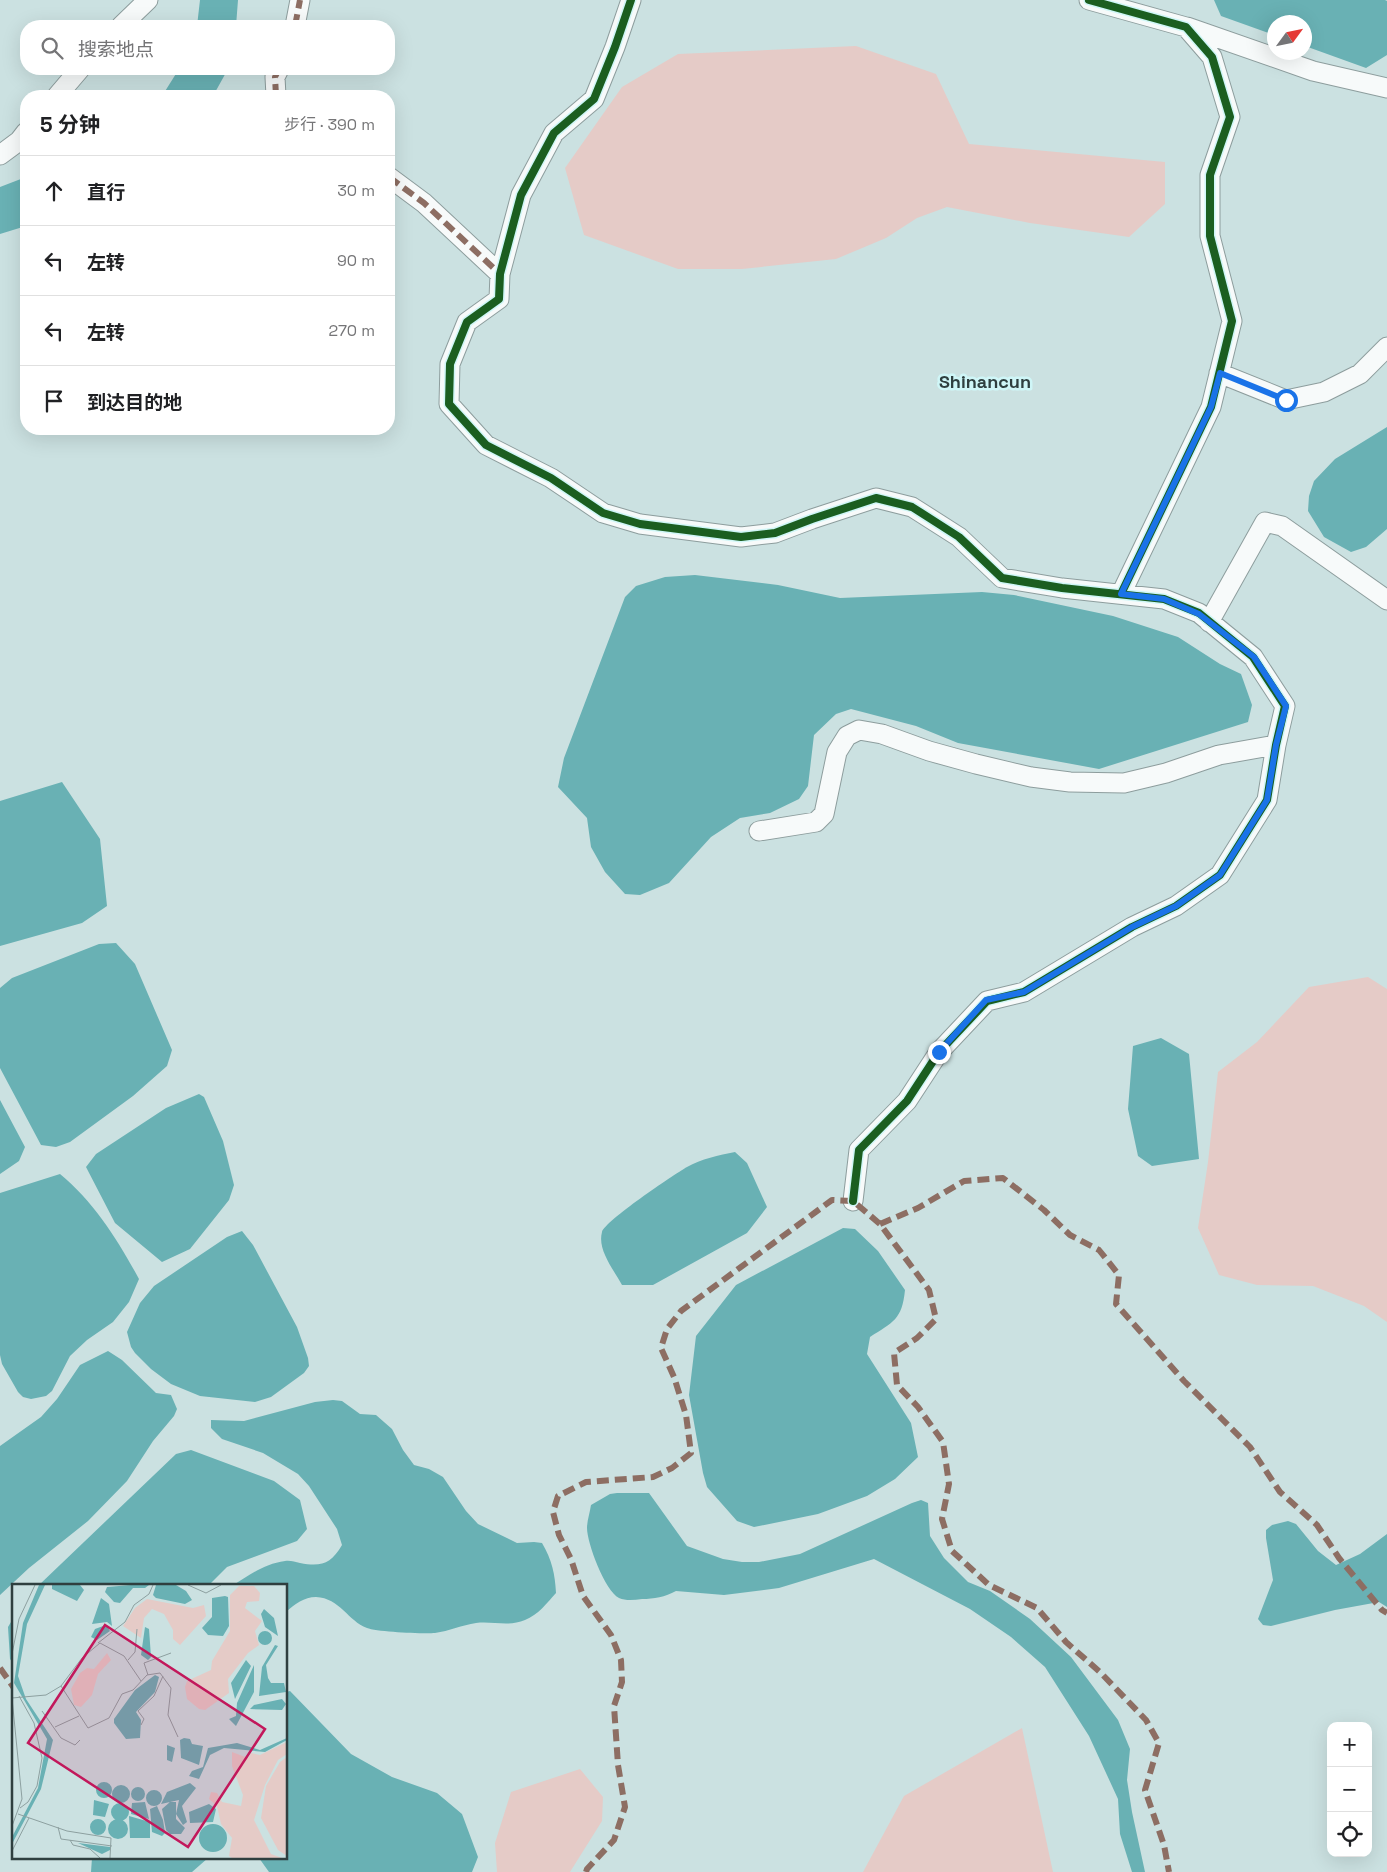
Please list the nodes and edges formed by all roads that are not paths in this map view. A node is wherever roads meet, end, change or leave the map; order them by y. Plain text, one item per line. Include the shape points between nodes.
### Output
1 (148, 0) edge
2 (300, 0) edge
3 (631, 0) edge
4 (1089, 0) edge
5 (127, 20) edge
6 (297, 20) edge
7 (1186, 27) junction
8 (75, 75) edge
9 (276, 75) edge
10 (1387, 88) edge
11 (62, 90) edge
12 (276, 90) edge
13 (20, 140) edge
14 (0, 155) edge
15 (395, 182) edge
16 (500, 274) junction
17 (1387, 346) edge
18 (1220, 373) junction
19 (1121, 594) junction
20 (1387, 600) edge
21 (1209, 622) junction
22 (1276, 745) junction
23 (759, 832) dead end
24 (853, 1200) dead end

1 - 5 street
2 - 6 street
3 - 16 street via 594,98 554,133 521,196
4 - 7 street
7 - 10 street via 1313,71
7 - 18 street via 1212,57 1230,117 1210,175 1210,236 1232,321
8 - 11 street
9 - 12 street
13 - 14 street
15 - 16 street via 424,203
16 - 19 street via 498,299 467,322 450,364 448,404 486,445 550,478 603,513 640,524 741,537 775,533 876,498 912,507 959,537 1002,578
17 - 18 street via 1360,374 1324,392 1286,400
18 - 19 street via 1211,407
19 - 21 street via 1164,599 1199,614
20 - 21 street via 1282,526 1264,522
21 - 22 street via 1254,657 1286,706
22 - 23 street via 1219,755 1124,783 1070,782 1031,777 860,730 847,736 837,752 824,814 816,822
22 - 24 street via 1267,800 1220,875 1176,906 1132,927 1024,992 986,1000 939,1052 907,1101 859,1150

